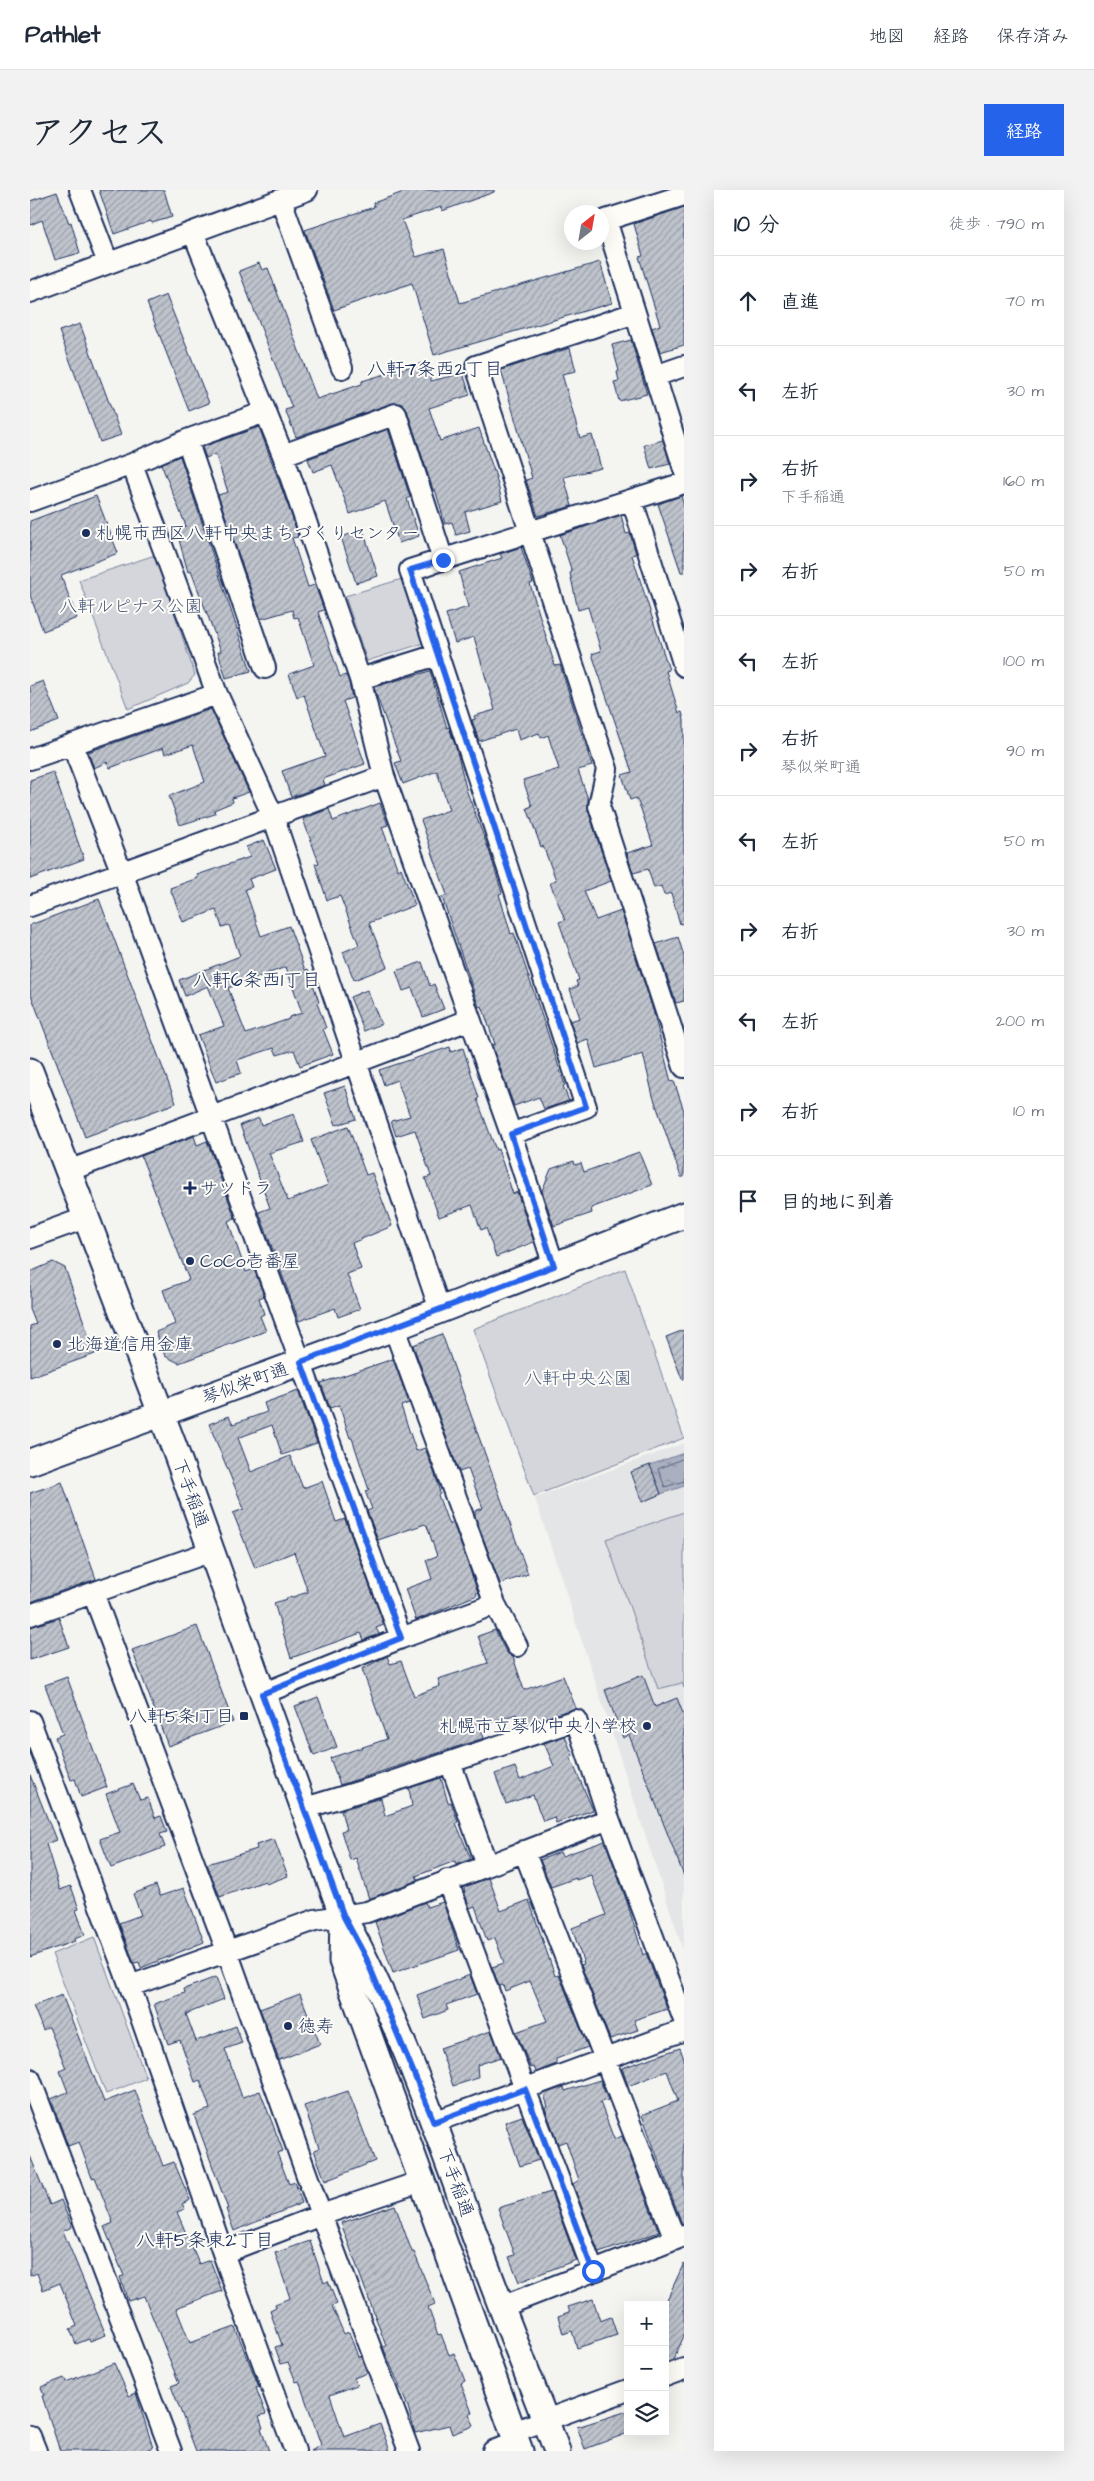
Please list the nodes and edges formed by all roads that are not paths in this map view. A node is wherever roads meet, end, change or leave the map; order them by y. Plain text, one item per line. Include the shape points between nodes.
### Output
1 (80, 190) edge
2 (307, 190) edge
3 (684, 195) edge
4 (281, 200) junction
5 (193, 232) junction
6 (108, 263) junction
7 (30, 292) edge
8 (635, 313) junction
9 (684, 366) edge
10 (342, 368) dead end
11 (655, 376) junction
12 (265, 412) junction
13 (187, 440) junction
14 (283, 455) junction
15 (132, 464) junction
16 (684, 469) edge
17 (684, 483) edge
18 (632, 500) junction
19 (30, 501) edge
20 (530, 532) junction
21 (443, 560) junction
22 (437, 655) junction
23 (684, 666) edge
24 (265, 668) dead end
25 (360, 680) junction
26 (217, 694) junction
27 (72, 744) junction
28 (30, 759) edge
29 (384, 776) junction
30 (272, 816) junction
31 (122, 873) junction
32 (30, 906) edge
33 (470, 1020) junction
34 (357, 1062) junction
35 (684, 1067) edge
36 (30, 1071) edge
37 (210, 1116) junction
38 (511, 1134) junction
39 (68, 1171) junction
40 (684, 1215) edge
41 (85, 1218) junction
42 (30, 1238) edge
43 (554, 1266) junction
44 (440, 1310) junction
45 (394, 1328) junction
46 (301, 1362) junction
47 (162, 1414) junction
48 (30, 1462) edge
49 (212, 1551) junction
50 (92, 1593) junction
51 (495, 1604) junction
52 (30, 1615) edge
53 (401, 1638) junction
54 (516, 1646) dead end
55 (262, 1694) junction
56 (30, 1721) edge
57 (450, 1762) junction
58 (305, 1808) junction
59 (610, 1819) junction
60 (524, 1851) junction
61 (487, 1865) junction
62 (447, 1880) junction
63 (344, 1917) junction
64 (227, 1952) junction
65 (130, 1986) junction
66 (684, 2020) edge
67 (684, 2030) edge
68 (606, 2059) junction
69 (30, 2079) edge
70 (525, 2089) junction
71 (434, 2122) junction
72 (422, 2180) junction
73 (321, 2215) junction
74 (680, 2238) edge
75 (223, 2253) junction
76 (593, 2271) junction
77 (501, 2307) junction
78 (684, 2369) edge
79 (669, 2375) edge
80 (625, 2391) edge
81 (545, 2420) junction
82 (30, 2436) edge
83 (517, 2442) edge
84 (36, 2451) edge
85 (171, 2451) edge
86 (296, 2451) edge
87 (409, 2451) edge
88 (493, 2451) edge
89 (557, 2451) edge

1 - 6 street
2 - 4 street
3 - 8 street via 606,220
4 - 5 street
4 - 10 street
5 - 6 street
5 - 12 street
6 - 7 street
8 - 11 street
8 - 20 street via 476,366
9 - 11 street
11 - 16 street
12 - 13 street
12 - 14 street
13 - 15 street
13 - 24 street
14 - 21 street via 396,414
14 - 25 street
15 - 19 street
15 - 26 street
17 - 18 street
18 - 20 street
18 - 23 street
20 - 21 street
20 - 35 street via 607,769 598,806
21 - 22 street via 410,570
22 - 25 street
22 - 38 street via 586,1107
25 - 29 street
26 - 27 street
26 - 30 street
27 - 28 street
27 - 31 street
29 - 30 street
29 - 33 street
30 - 31 street
30 - 34 street
31 - 32 street
31 - 37 street
33 - 34 street
33 - 38 street
34 - 37 street
34 - 44 street
36 - 39 main road, 下手稲通
37 - 39 street
37 - 46 street
38 - 43 street
39 - 41 main road, 下手稲通
40 - 43 main road, 琴似栄町通
41 - 42 street
41 - 47 main road, 下手稲通
43 - 44 main road, 琴似栄町通
44 - 45 main road, 琴似栄町通
45 - 46 main road, 琴似栄町通
45 - 51 street
46 - 47 main road, 琴似栄町通
46 - 53 street
47 - 48 main road, 琴似栄町通
47 - 49 main road, 下手稲通
49 - 50 street
49 - 55 main road, 下手稲通
50 - 52 street
50 - 64 street
51 - 53 street
51 - 54 street
53 - 55 street
55 - 58 main road, 下手稲通
56 - 65 street
57 - 58 street
57 - 59 street via 576,1720
57 - 61 street
58 - 63 main road, 下手稲通
59 - 60 street
59 - 66 street
60 - 61 street
60 - 68 street
61 - 62 street
62 - 63 street via 367,1912
62 - 70 street
63 - 64 street via 316,1920
63 - 71 main road, 下手稲通 via 366,1958
63 - 72 main road, 下手稲通 via 342,1961
64 - 65 street
64 - 73 street
65 - 75 street
67 - 68 street
68 - 70 street
68 - 74 street
69 - 85 street
70 - 71 street
70 - 76 street
71 - 77 main road, 下手稲通
72 - 73 street
72 - 83 main road, 下手稲通
73 - 75 street
73 - 87 street
74 - 76 street
75 - 86 street
76 - 77 street
77 - 81 main road, 下手稲通
78 - 79 street
80 - 81 street
81 - 83 street
81 - 89 main road, 下手稲通
82 - 84 street
83 - 88 street

